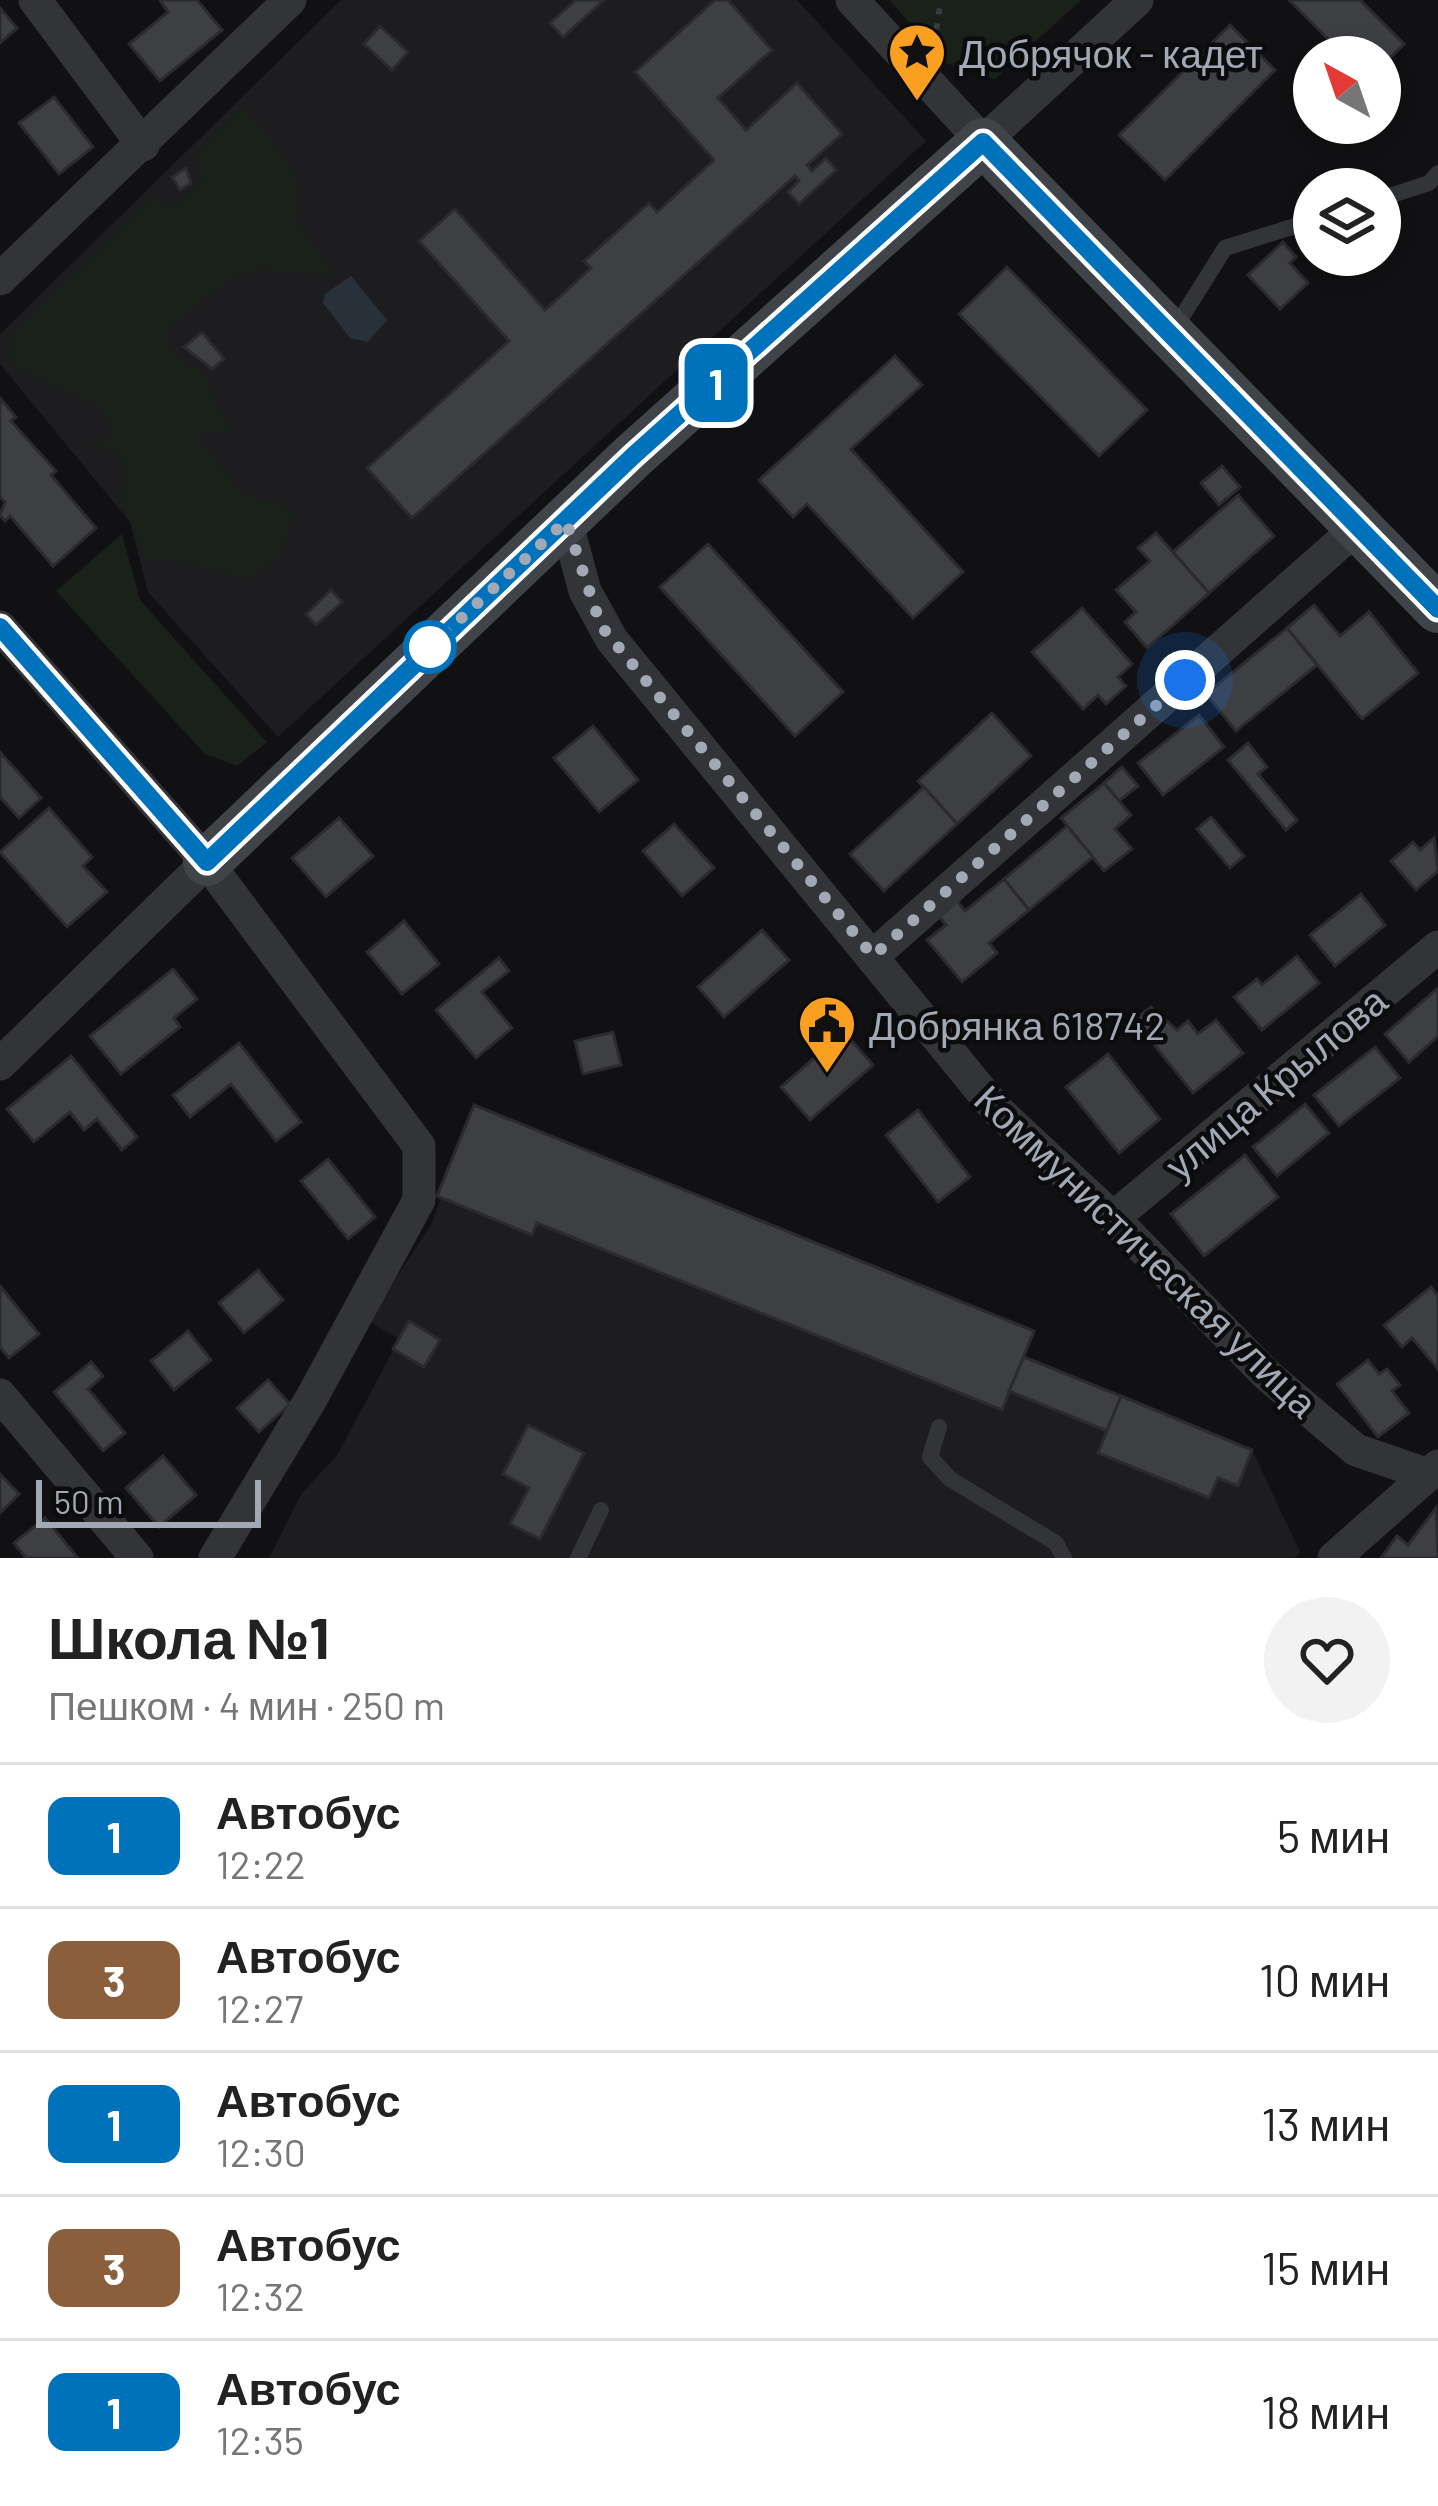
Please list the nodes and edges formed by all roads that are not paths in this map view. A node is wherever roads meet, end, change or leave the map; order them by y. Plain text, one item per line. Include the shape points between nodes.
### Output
1 (34, 0) edge
2 (290, 0) edge
3 (852, 0) edge
4 (1136, 0) edge
5 (983, 142) junction
6 (143, 145) junction
7 (1438, 173) edge
8 (1401, 192) edge
9 (1293, 227) edge
10 (0, 279) edge
11 (1170, 334) junction
12 (566, 521) junction
13 (1358, 526) junction
14 (1438, 609) edge
15 (0, 627) edge
16 (207, 862) junction
17 (1438, 947) edge
18 (873, 956) junction
19 (0, 1064) edge
20 (1113, 1218) junction
21 (0, 1395) edge
22 (939, 1427) dead end
23 (1433, 1470) edge
24 (601, 1510) dead end
25 (137, 1558) edge
26 (215, 1558) edge
27 (578, 1558) edge
28 (1064, 1558) edge
29 (1334, 1558) edge

1 - 6 street
2 - 6 street
3 - 5 street
4 - 5 street
5 - 11 street
5 - 12 street
6 - 10 street
7 - 8 lane
9 - 11 lane via 1225,248
11 - 13 street
12 - 16 street
12 - 18 street, Коммунистическая улица via 601,626
13 - 14 street
13 - 18 street
15 - 16 street
16 - 19 street
16 - 26 street via 418,1146 419,1200
17 - 20 street, улица Крылова
18 - 20 street, Коммунистическая улица via 997,1110
20 - 23 street, Коммунистическая улица via 1266,1375 1356,1450
21 - 25 street
22 - 28 lane via 930,1457 950,1479 1056,1543
23 - 29 street
24 - 27 lane

